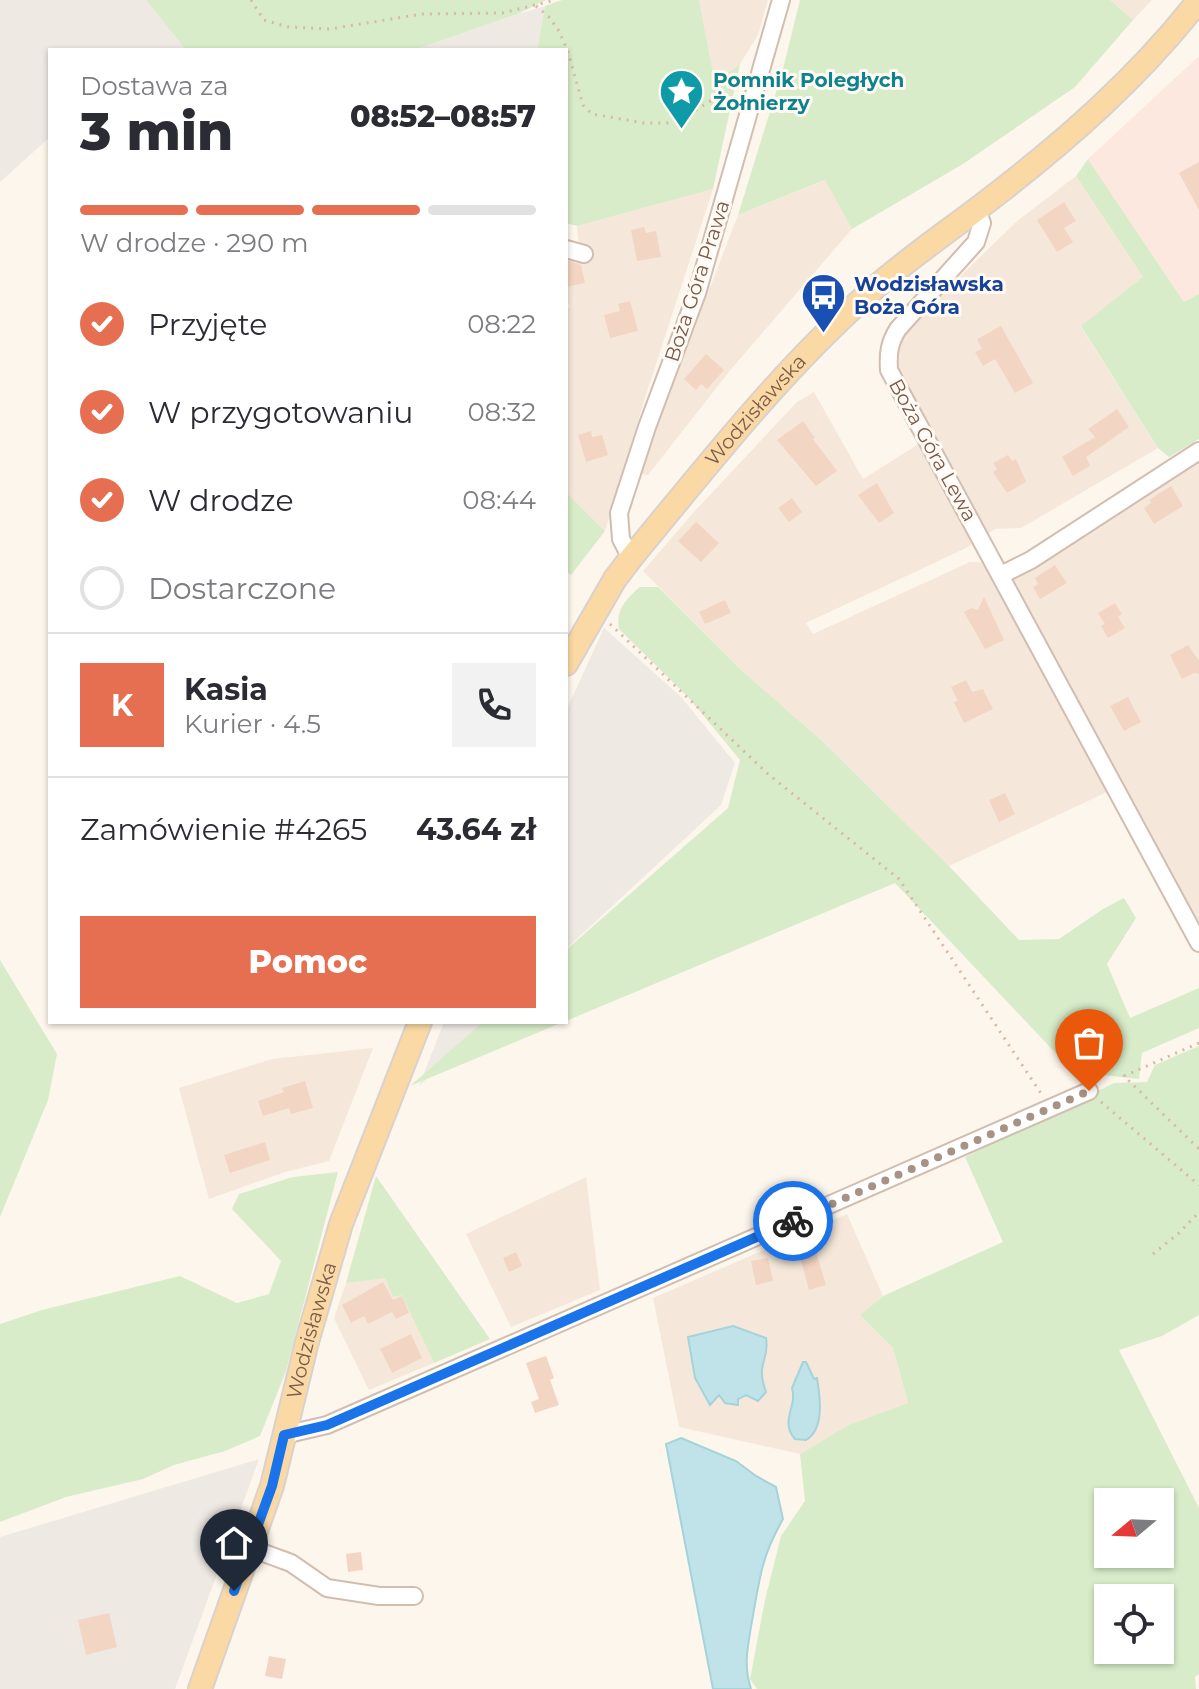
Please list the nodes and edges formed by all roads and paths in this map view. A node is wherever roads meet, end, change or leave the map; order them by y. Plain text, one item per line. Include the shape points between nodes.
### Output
1 (251, 0) edge
2 (556, 0) edge
3 (781, 0) edge
4 (1199, 0) edge
5 (536, 6) junction
6 (566, 48) edge
7 (568, 52) edge
8 (761, 67) junction
9 (977, 210) junction
10 (568, 250) edge
11 (584, 254) dead end
12 (1199, 451) edge
13 (631, 558) junction
14 (1001, 575) junction
15 (596, 611) junction
16 (568, 660) edge
17 (1199, 943) edge
18 (419, 1024) edge
19 (1199, 1043) edge
20 (1089, 1091) joint
21 (1044, 1099) dead end
22 (1199, 1149) edge
23 (1199, 1185) edge
24 (1199, 1212) edge
25 (1153, 1254) dead end
26 (284, 1435) junction
27 (250, 1548) junction
28 (414, 1596) dead end
29 (200, 1689) edge

1 - 5 path via 264,20 330,29 422,14 483,15
2 - 5 path
3 - 8 street, Boża Góra Prawa
4 - 9 main road, Wodzisławska via 1114,95
5 - 6 path via 549,17
7 - 8 path via 583,105 592,114 644,123 667,123 691,113
8 - 13 street, Boża Góra Prawa via 697,293 619,513 621,539
9 - 13 main road, Wodzisławska via 823,334
9 - 14 street, Boża Góra Lewa via 982,223 976,242 898,329 888,354 894,381
10 - 11 street
12 - 14 street
13 - 15 main road, Wodzisławska
14 - 17 street, Boża Góra Lewa
15 - 16 main road, Wodzisławska
15 - 21 path via 768,774 899,879
18 - 26 main road, Wodzisławska via 341,1224
19 - 22 path via 1124,1076
20 - 23 path
20 - 26 street via 327,1425
24 - 25 path
26 - 27 main road, Wodzisławska
27 - 28 street via 291,1563 327,1588
27 - 29 main road, Wodzisławska

